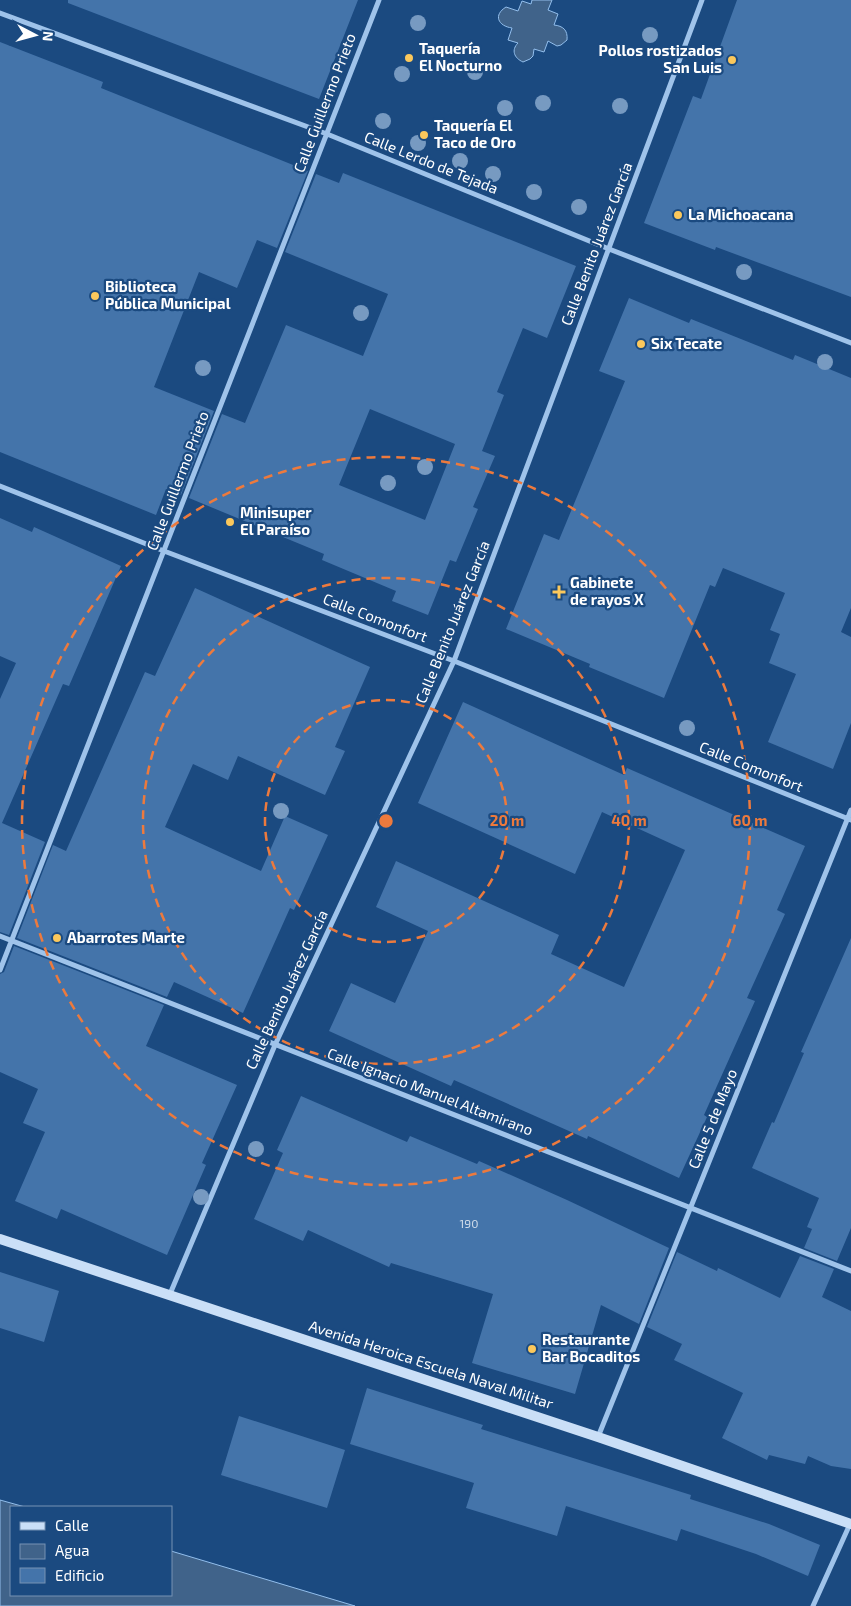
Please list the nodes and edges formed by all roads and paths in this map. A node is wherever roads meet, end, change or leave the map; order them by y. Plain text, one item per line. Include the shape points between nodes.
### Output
1 (379, 0) edge
2 (702, 0) edge
3 (0, 14) edge
4 (326, 134) junction
5 (609, 248) junction
6 (851, 343) edge
7 (0, 486) edge
8 (164, 551) junction
9 (454, 662) junction
10 (851, 810) edge
11 (849, 819) edge
12 (0, 936) edge
13 (12, 941) junction
14 (0, 970) edge
15 (275, 1045) junction
16 (690, 1208) junction
17 (0, 1239) edge
18 (851, 1271) edge
19 (170, 1294) junction
20 (598, 1437) junction
21 (850, 1524) edge
22 (813, 1606) edge

1 - 4 street, Calle Guillermo Prieto
2 - 5 street, Calle Benito Juárez García
3 - 4 street, Calle Lerdo de Tejada
4 - 5 street, Calle Lerdo de Tejada
4 - 8 street, Calle Guillermo Prieto
5 - 6 street, Calle Lerdo de Tejada
5 - 9 street, Calle Benito Juárez García
7 - 8 street, Calle Comonfort
8 - 9 street, Calle Comonfort
8 - 13 street, Calle Guillermo Prieto
9 - 11 street, Calle Comonfort
9 - 15 street, Calle Benito Juárez García
10 - 11 street, Calle 5 de Mayo
11 - 16 street, Calle 5 de Mayo
12 - 13 street, Calle Ignacio Manuel Altamirano
13 - 14 street, Calle Guillermo Prieto
13 - 15 street, Calle Ignacio Manuel Altamirano
15 - 16 street, Calle Ignacio Manuel Altamirano
15 - 19 street, Calle Benito Juárez García
16 - 18 street, Calle Ignacio Manuel Altamirano
16 - 20 street, Calle 5 de Mayo
17 - 19 street, Avenida Heroica Escuela Naval Militar
19 - 20 street, Avenida Heroica Escuela Naval Militar
20 - 21 street, Avenida Heroica Escuela Naval Militar
21 - 22 street

